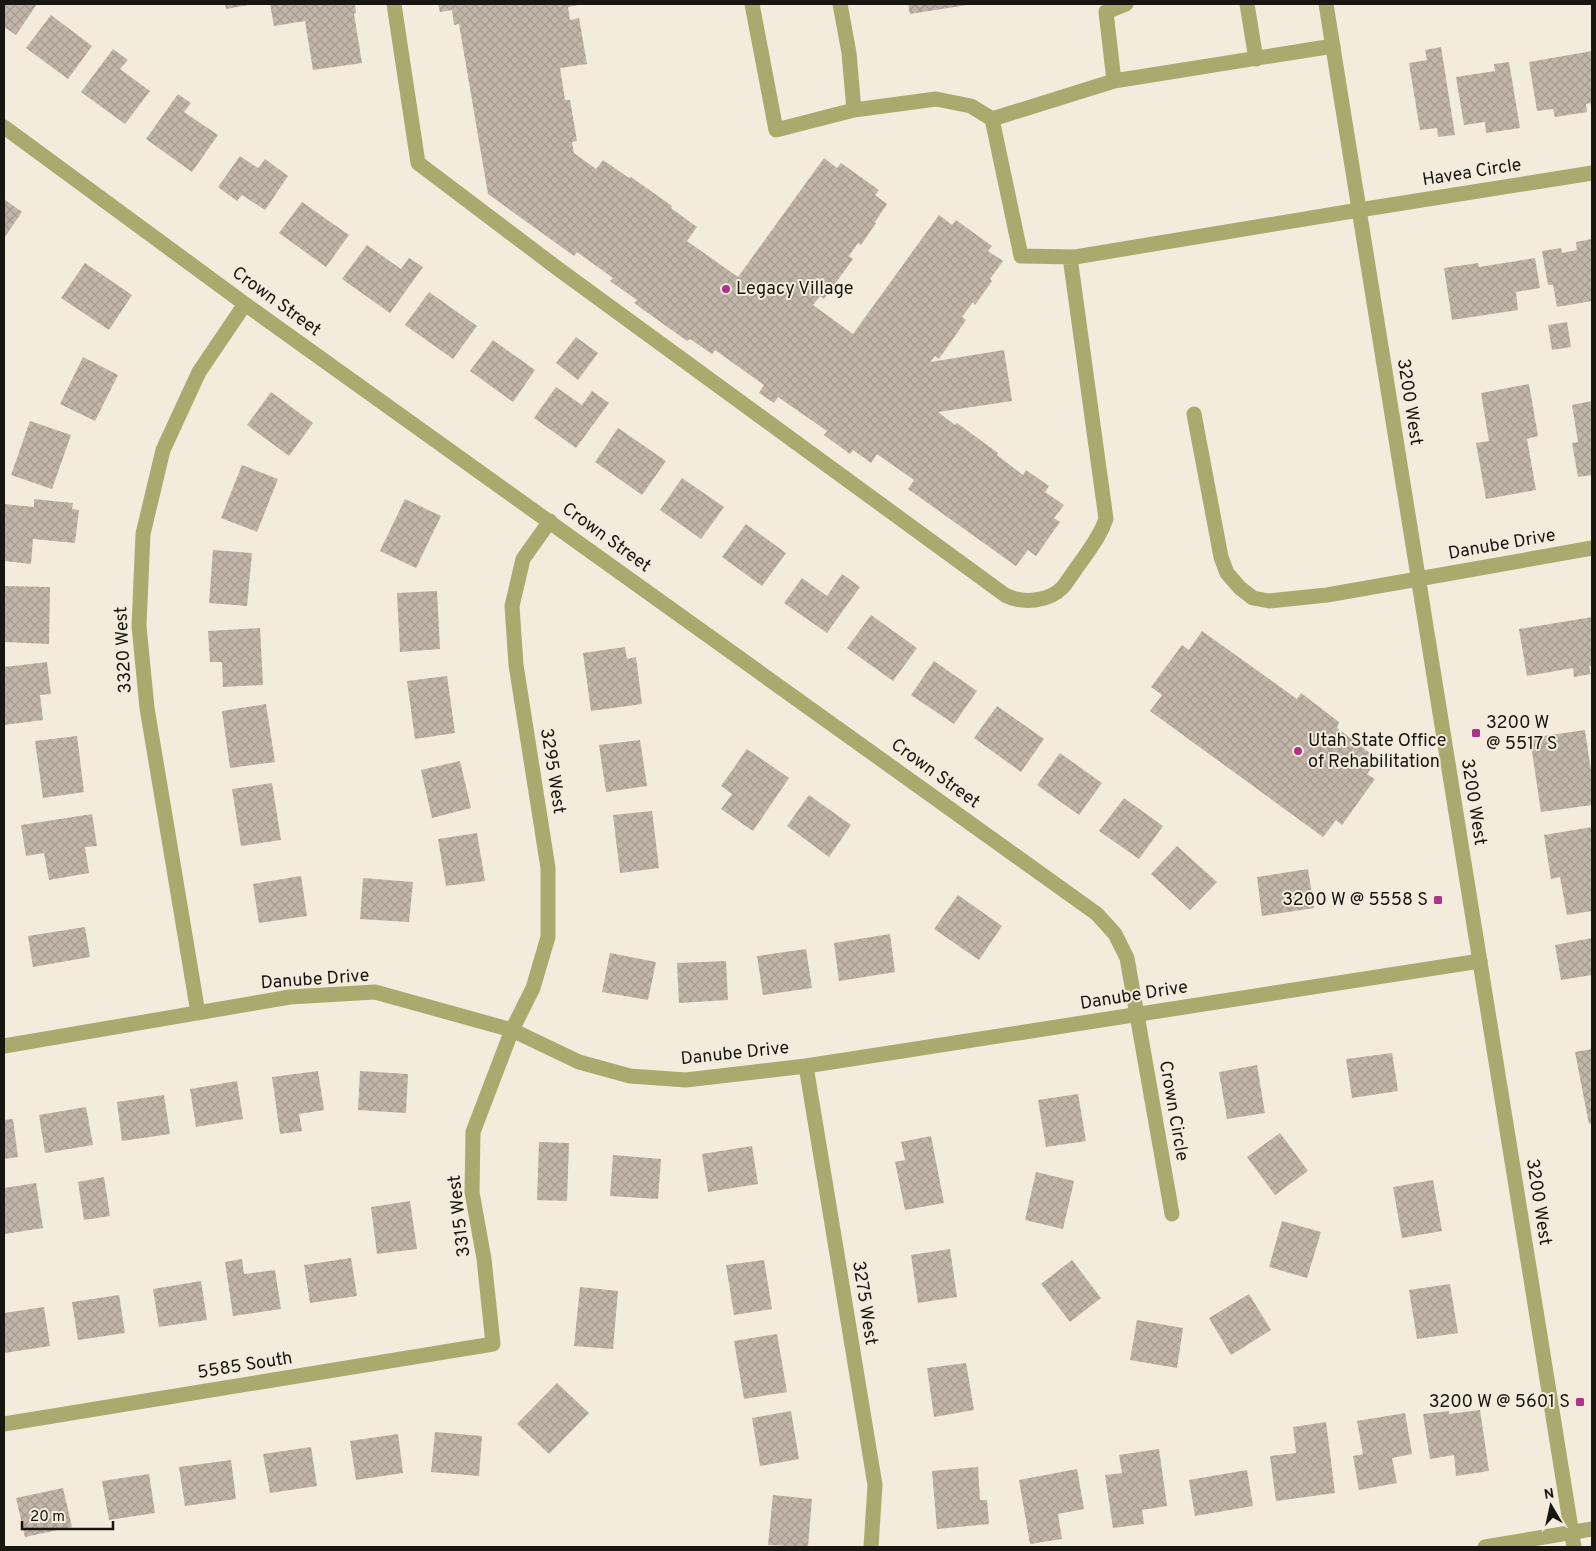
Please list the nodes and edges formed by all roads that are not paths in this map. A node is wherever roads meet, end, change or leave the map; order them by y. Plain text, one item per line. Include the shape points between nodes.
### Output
1 (394, 4) edge
2 (752, 4) edge
3 (840, 4) edge
4 (1126, 4) edge
5 (1246, 4) edge
6 (1326, 4) edge
7 (1105, 8) edge
8 (1333, 46) junction
9 (1256, 59) junction
10 (1114, 81) junction
11 (854, 110) junction
12 (992, 119) junction
13 (4, 127) edge
14 (1592, 173) edge
15 (1358, 210) junction
16 (1070, 257) junction
17 (245, 304) junction
18 (1194, 414) dead end
19 (550, 521) junction
20 (1592, 548) edge
21 (1418, 579) junction
22 (1480, 960) junction
23 (198, 1014) junction
24 (1137, 1014) junction
25 (512, 1030) junction
26 (4, 1046) edge
27 (806, 1066) junction
28 (1172, 1214) dead end
29 (493, 1344) joint
30 (4, 1424) edge
31 (1592, 1529) edge
32 (1573, 1540) edge
33 (871, 1547) edge
34 (1485, 1547) edge

1 - 16 street via 418,163 1014,600 1044,597 1062,588 1102,531 1106,519
2 - 11 street via 776,130
3 - 11 street via 849,53
4 - 7 street
5 - 9 street
6 - 8 street, 3200 West
7 - 10 street
8 - 9 street
8 - 15 street, 3200 West
9 - 10 street
10 - 12 street
11 - 12 street via 936,99 971,106
12 - 16 street, Havea Circle via 1021,256
13 - 17 street, Crown Street
14 - 15 street, Havea Circle
15 - 16 street, Havea Circle
15 - 21 street, 3200 West
17 - 19 street, Crown Street
17 - 23 street, 3320 West via 200,372 163,450 143,534 139,626 147,708
18 - 21 street, Danube Drive via 1226,573 1253,598 1269,601 1318,596
19 - 24 street, Crown Street via 1097,914 1115,934 1127,958
19 - 25 street, 3295 West via 523,559 512,606 516,665 548,868 548,938 533,988
20 - 21 street, Danube Drive
21 - 22 street, 3200 West
22 - 24 street, Danube Drive
22 - 32 street, 3200 West
23 - 25 street, Danube Drive via 290,997 375,992
23 - 26 street, Danube Drive
24 - 27 street, Danube Drive
24 - 28 street, Crown Circle
25 - 27 street, Danube Drive via 579,1062 630,1076 686,1080
25 - 29 street, 3315 West via 473,1132 472,1192 484,1259
27 - 33 street, 3275 West via 875,1485
29 - 30 street, 5585 South
31 - 32 street
32 - 34 street

